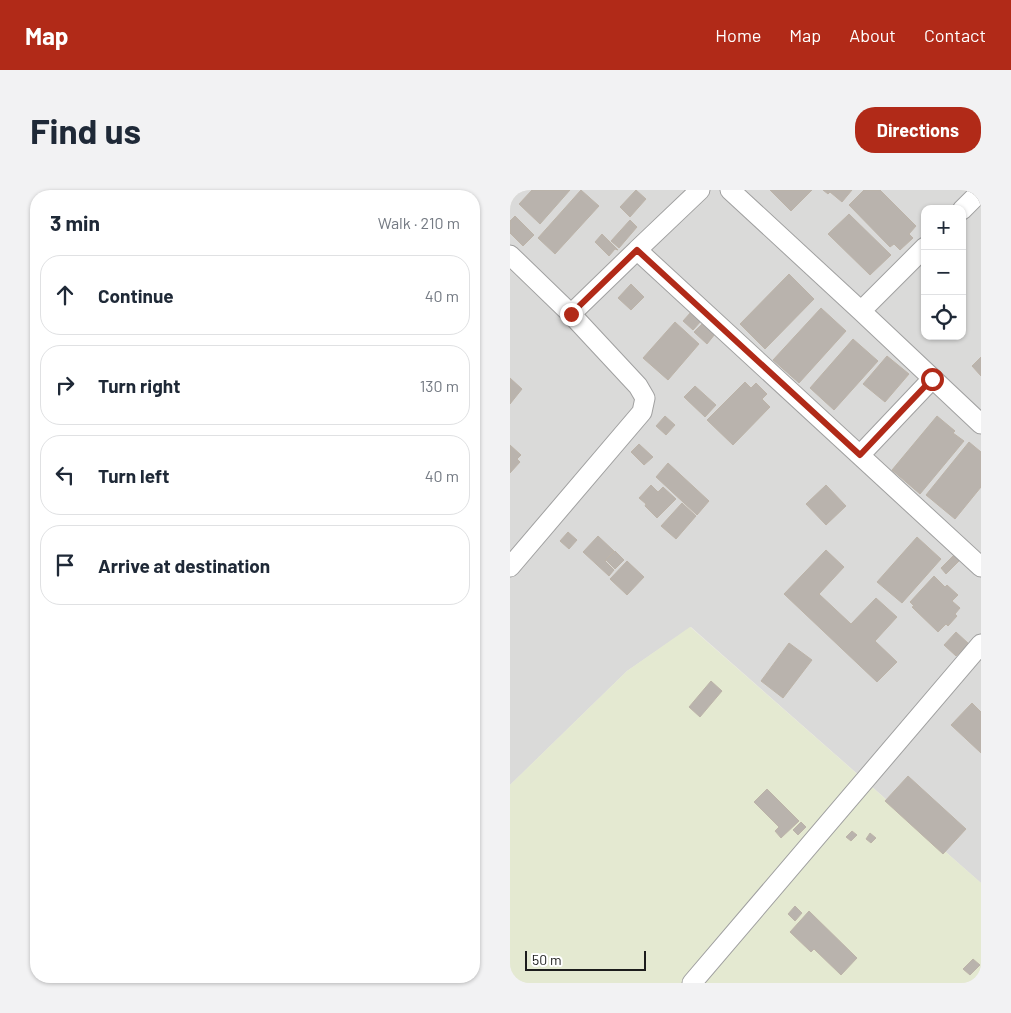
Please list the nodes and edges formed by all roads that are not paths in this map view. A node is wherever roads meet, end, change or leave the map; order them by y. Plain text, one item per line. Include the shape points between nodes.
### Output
1 (700, 190) edge
2 (730, 190) edge
3 (981, 191) edge
4 (966, 206) edge
5 (637, 250) junction
6 (922, 250) edge
7 (510, 255) edge
8 (861, 311) junction
9 (571, 314) junction
10 (932, 379) junction
11 (981, 424) edge
12 (860, 455) junction
13 (510, 567) edge
14 (981, 567) edge
15 (981, 644) edge
16 (692, 983) edge

1 - 5 street
2 - 8 street
3 - 4 street
5 - 9 street
5 - 12 street
6 - 8 street
7 - 9 street
8 - 10 street
9 - 13 street via 646,398 642,412
10 - 11 street
10 - 12 street
12 - 14 street
15 - 16 street

